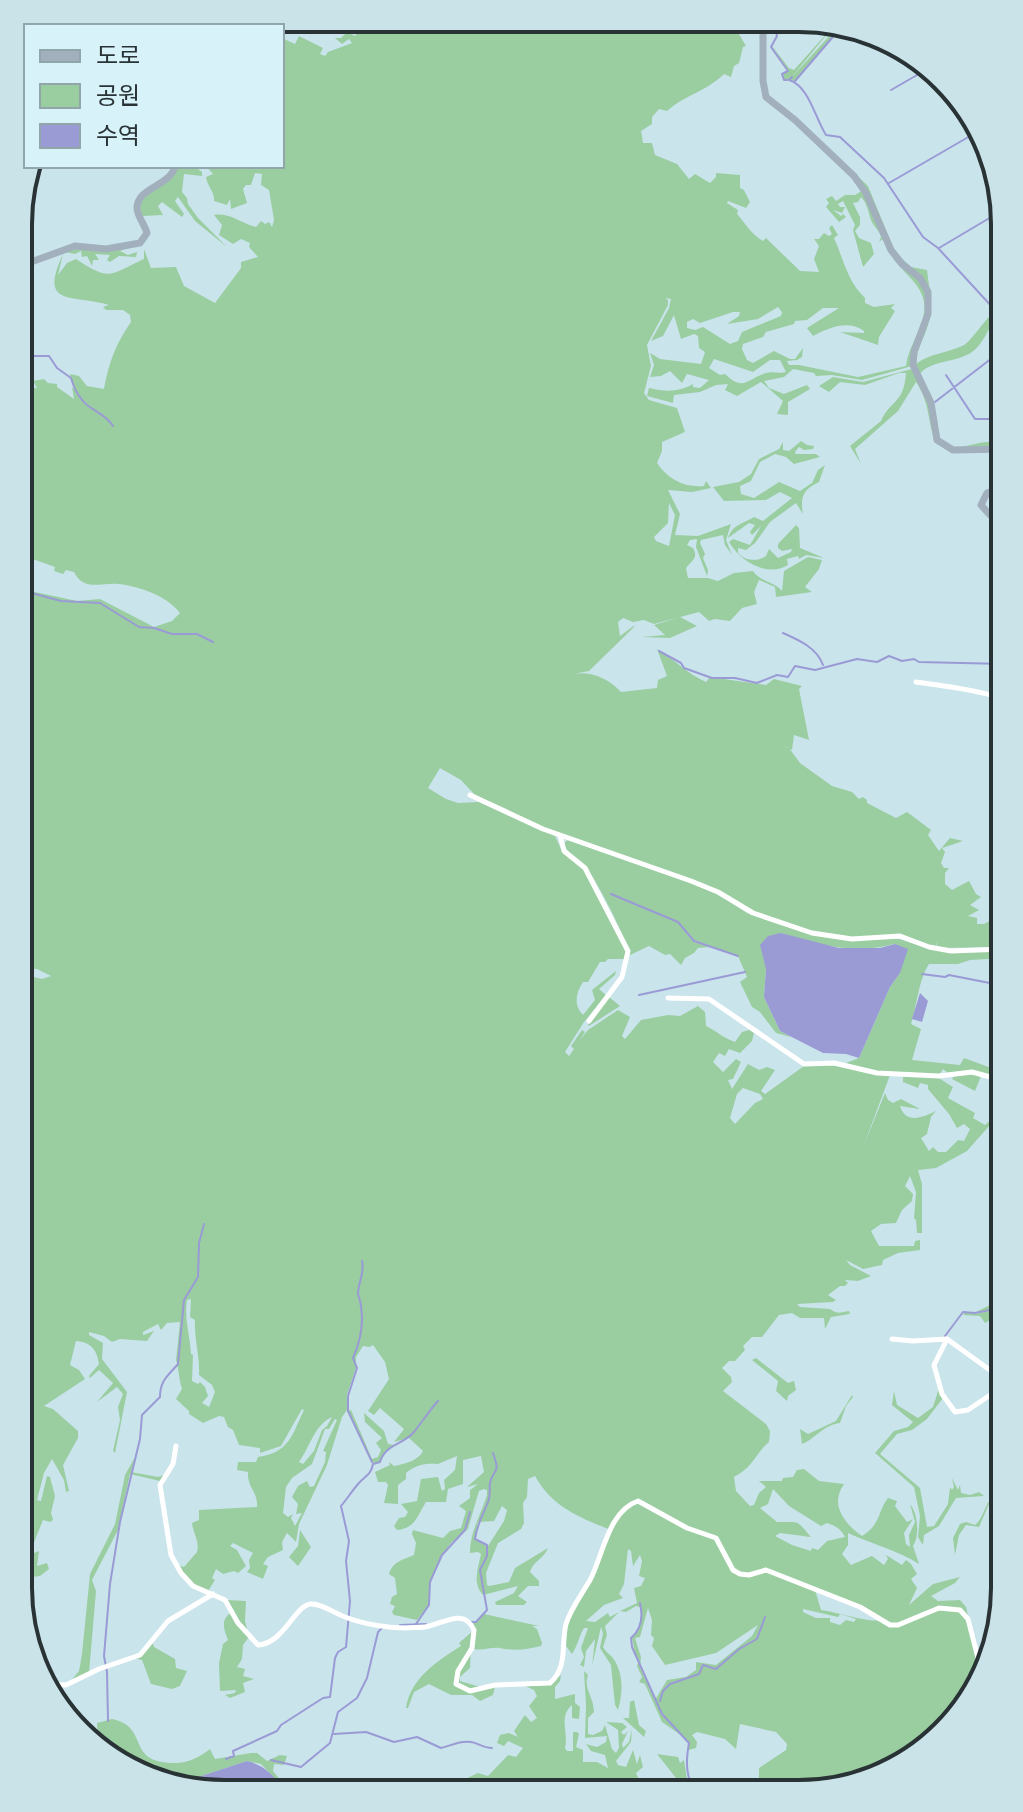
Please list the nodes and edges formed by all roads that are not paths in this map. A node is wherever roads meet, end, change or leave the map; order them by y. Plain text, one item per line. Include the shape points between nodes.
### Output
1 (763, 32) edge
2 (174, 168) edge
3 (32, 261) edge
4 (991, 449) edge
5 (991, 491) edge
6 (991, 516) edge
7 (916, 682) dead end
8 (991, 695) edge
9 (470, 795) dead end
10 (560, 835) junction
11 (991, 950) edge
12 (668, 998) dead end
13 (589, 1021) dead end
14 (991, 1077) edge
15 (892, 1339) dead end
16 (947, 1339) junction
17 (991, 1372) edge
18 (991, 1393) edge
19 (176, 1446) dead end
20 (214, 1594) junction
21 (978, 1657) edge
22 (58, 1685) edge

1 - 4 street via 766,97 854,176 891,250 928,292 928,314 913,365 931,403 937,440 953,450
2 - 3 street via 172,176 140,199 137,208 147,233 140,243 106,249 68,247
5 - 6 street via 981,505
7 - 8 street
9 - 10 street
10 - 11 street via 705,886 753,913 812,933 852,939 900,936 951,951
10 - 13 street via 564,851 583,865 628,951 622,977
12 - 14 street via 709,999 804,1064
15 - 16 street
16 - 17 street
16 - 18 street via 934,1360 934,1371 955,1412 968,1410
19 - 20 street via 173,1464 160,1485 171,1555 187,1581
20 - 21 street via 225,1600 261,1646 306,1605 393,1627 463,1619 473,1626 473,1642 456,1684 470,1691 547,1684 558,1675 568,1621 611,1530 638,1501 716,1538 740,1574 766,1570 860,1607 890,1625 939,1608 960,1610 968,1619
20 - 22 street via 168,1621 140,1655

